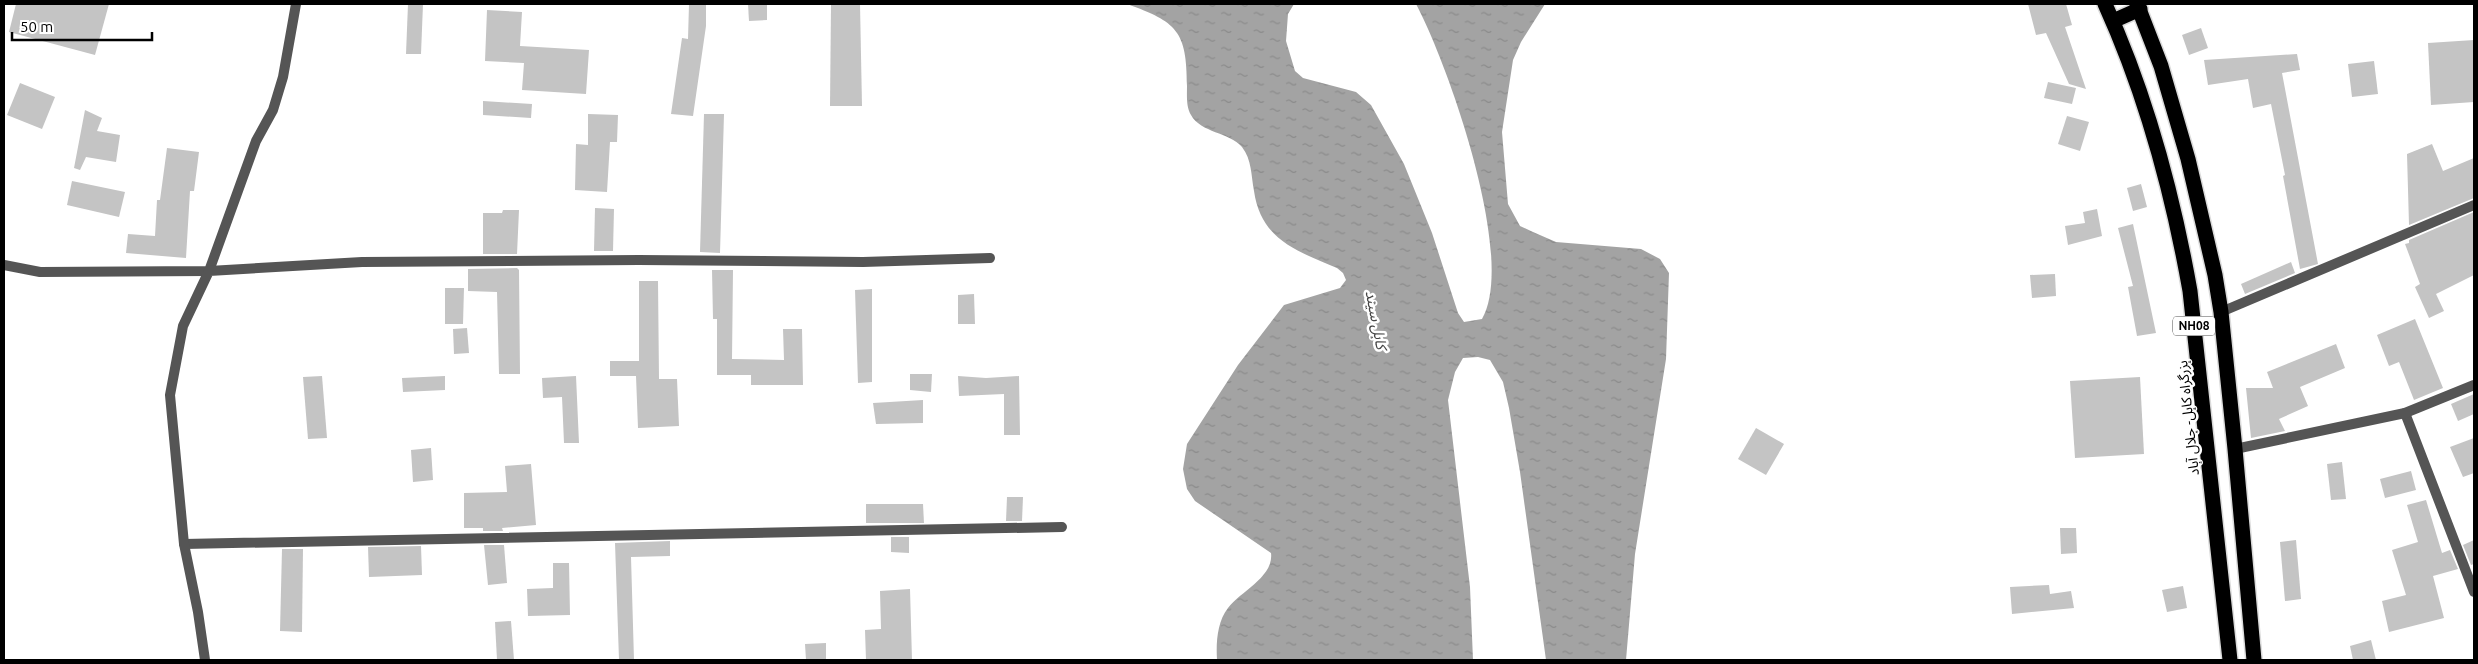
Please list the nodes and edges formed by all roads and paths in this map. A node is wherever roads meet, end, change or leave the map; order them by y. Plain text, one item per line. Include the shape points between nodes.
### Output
1 (296, 4) edge
2 (2105, 4) edge
3 (2139, 7) edge
4 (2113, 21) junction
5 (2474, 205) edge
6 (990, 258) dead end
7 (4, 265) edge
8 (209, 270) junction
9 (2221, 312) junction
10 (2474, 385) edge
11 (2406, 413) junction
12 (2235, 449) junction
13 (1062, 527) dead end
14 (184, 544) junction
15 (2473, 585) edge
16 (205, 660) edge
17 (2230, 660) edge
18 (2254, 660) edge

1 - 8 street via 283,77
2 - 4 highway, بزرگراه کابل- جلال آباد / NH08
3 - 4 highway
3 - 9 highway, NH08 via 2161,66 2188,159
4 - 17 highway, بزرگراه کابل- جلال آباد / NH08 via 2153,137 2189,282
5 - 9 street
6 - 8 street via 863,262 362,262
7 - 8 street via 40,272
8 - 14 street via 183,326 170,395
9 - 12 highway, NH08
10 - 11 street
11 - 12 street
11 - 15 street
12 - 18 highway, NH08
13 - 14 street
14 - 16 street

